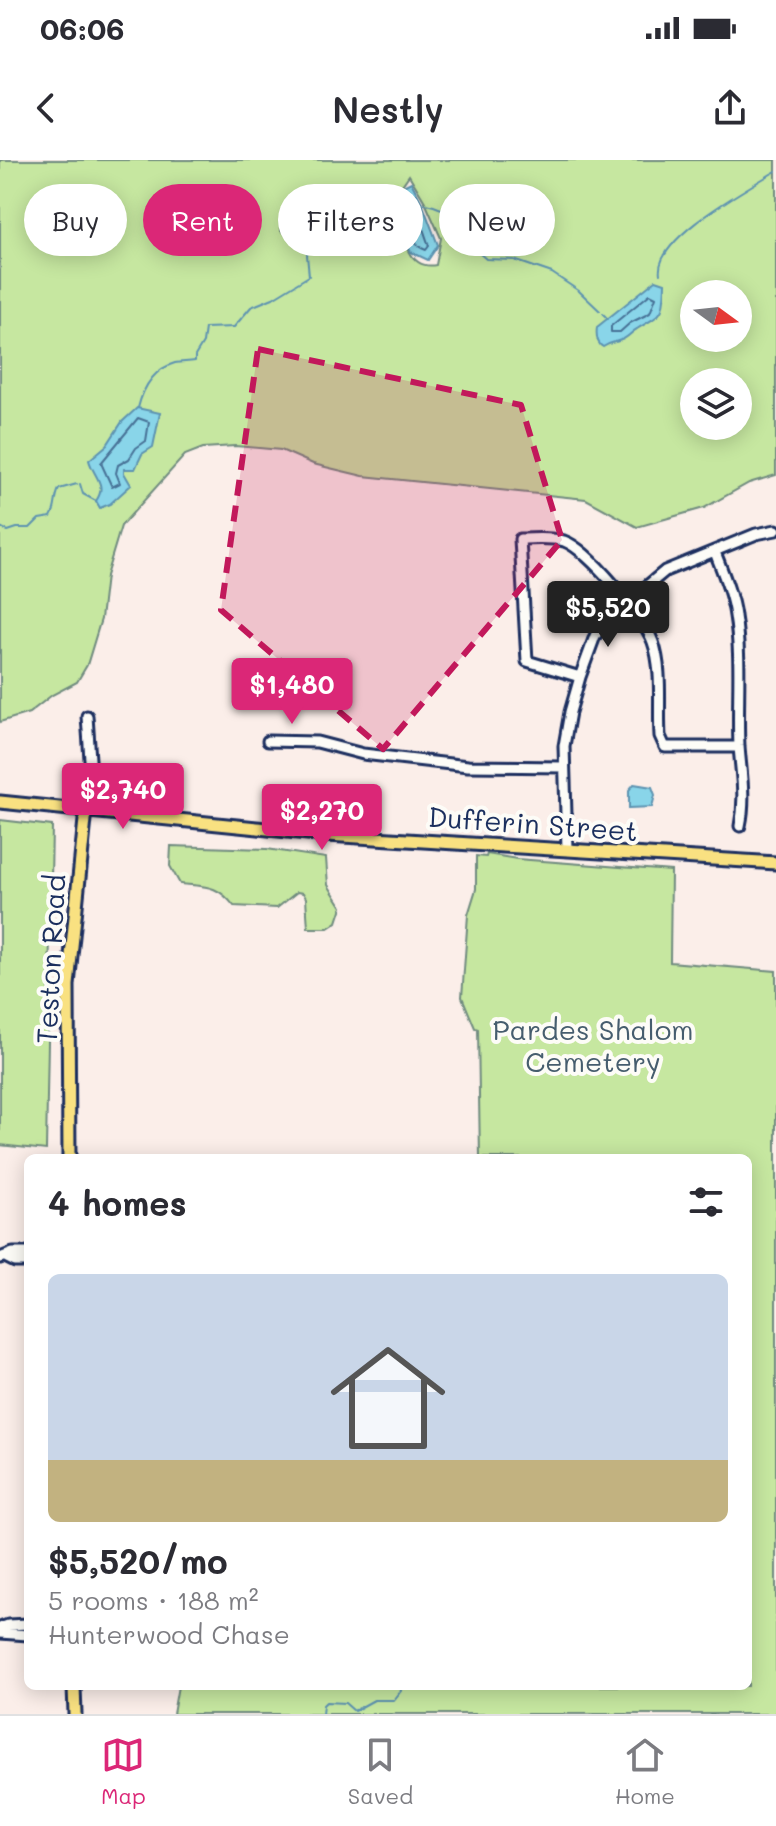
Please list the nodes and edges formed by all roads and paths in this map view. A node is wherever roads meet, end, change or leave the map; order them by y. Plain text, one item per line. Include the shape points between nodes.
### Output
1 (776, 530) edge
2 (715, 552) junction
3 (627, 603) junction
4 (580, 677) junction
5 (87, 716) dead end
6 (268, 741) dead end
7 (739, 747) junction
8 (564, 767) junction
9 (0, 802) edge
10 (86, 810) junction
11 (740, 826) dead end
12 (567, 849) junction
13 (776, 863) edge
14 (69, 1154) edge
15 (24, 1253) edge
16 (3, 1258) edge
17 (24, 1262) edge
18 (24, 1624) edge
19 (0, 1631) edge
20 (24, 1634) edge
21 (74, 1690) edge
22 (75, 1714) edge

1 - 2 street
2 - 3 street via 665,571
2 - 7 street via 735,616
3 - 4 street via 595,636
3 - 4 street via 581,550 550,539 520,539 527,661
3 - 7 street via 653,643 665,747
4 - 8 street
5 - 10 street, Teston Road via 91,774
6 - 8 street via 317,742 363,754 468,766
7 - 11 street via 744,786
8 - 12 street
9 - 10 main road, Dufferin Street
10 - 12 main road, Dufferin Street via 327,835
10 - 14 main road, Teston Road via 68,985
12 - 13 main road, Dufferin Street
15 - 16 street
16 - 17 street
18 - 19 street
19 - 20 street
21 - 22 main road

